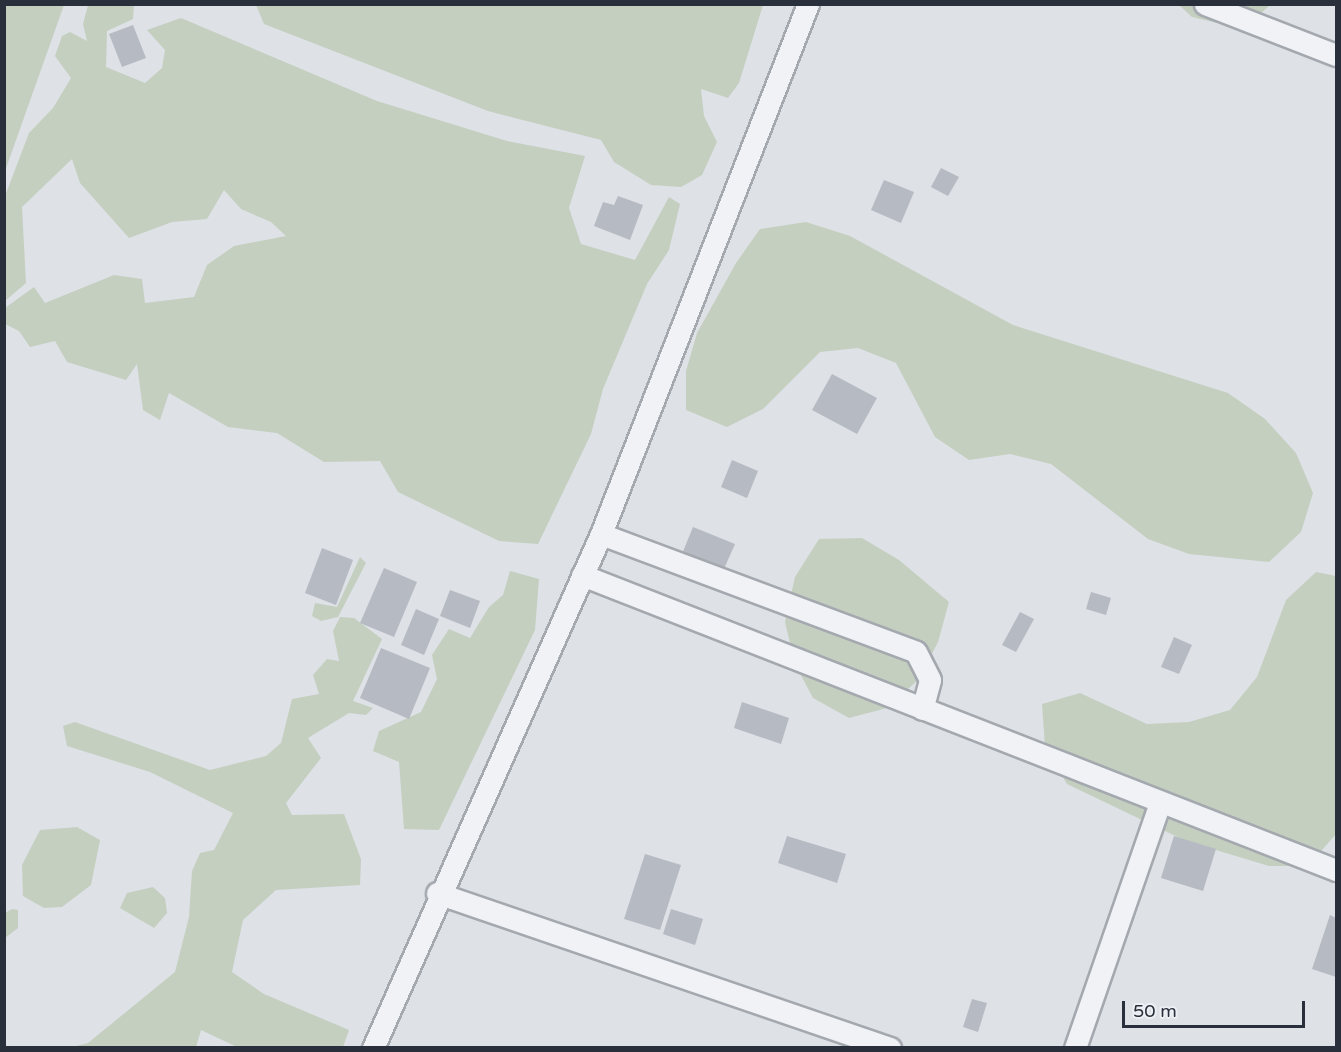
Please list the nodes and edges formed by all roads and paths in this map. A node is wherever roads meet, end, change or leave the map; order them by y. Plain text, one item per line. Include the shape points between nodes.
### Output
1 (807, 4) edge
2 (1205, 4) edge
3 (1336, 55) edge
4 (601, 534) junction
5 (582, 575) junction
6 (922, 709) junction
7 (1160, 802) junction
8 (1336, 870) edge
9 (437, 893) junction
10 (373, 1047) edge
11 (890, 1047) edge
12 (1075, 1047) edge

1 - 4 street
2 - 3 street
4 - 5 street
4 - 6 street via 916,652 930,680
5 - 6 street
5 - 9 street
6 - 7 street
7 - 8 street
7 - 12 street
9 - 10 street
9 - 11 street

